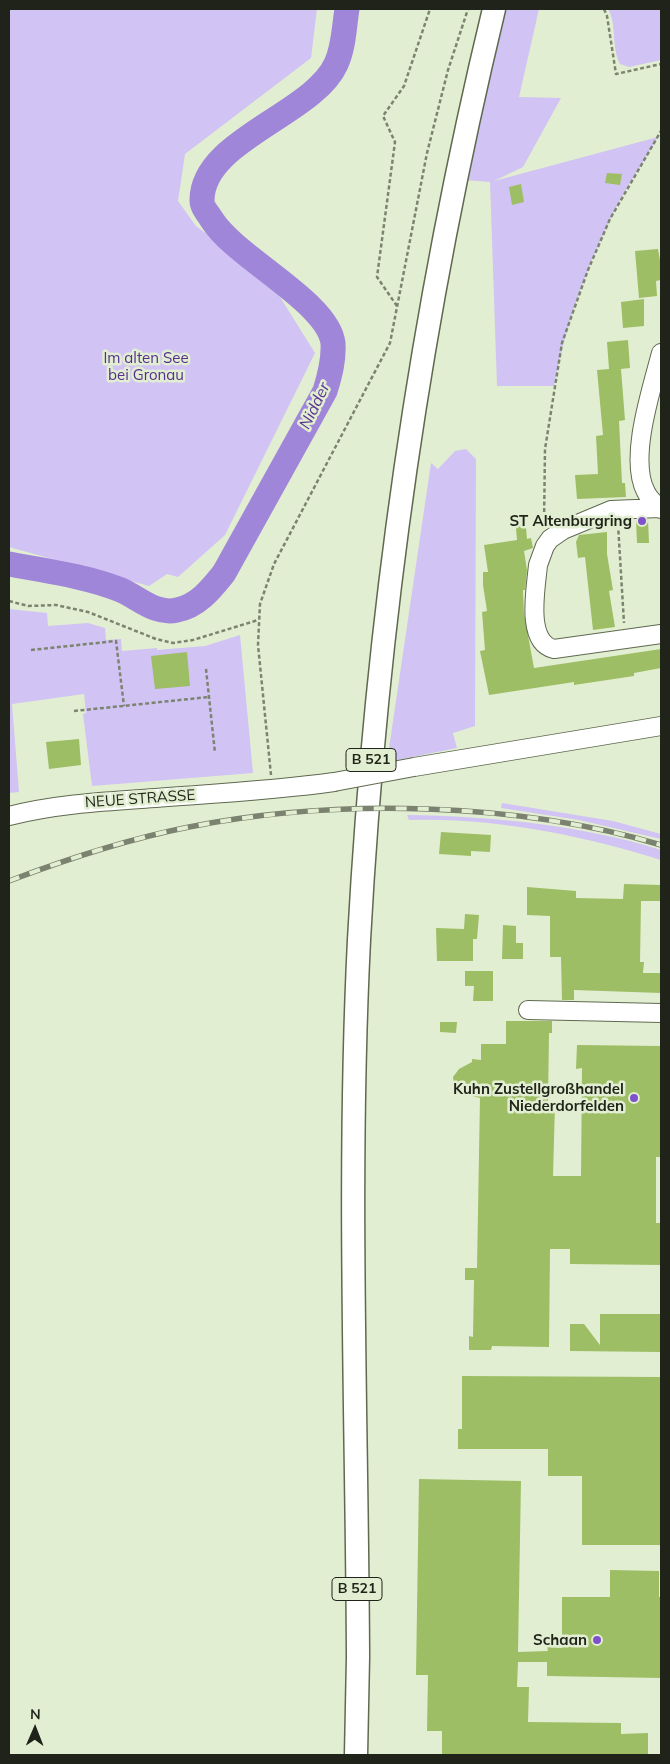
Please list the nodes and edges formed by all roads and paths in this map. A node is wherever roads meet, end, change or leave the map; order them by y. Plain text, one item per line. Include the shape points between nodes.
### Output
1 (430, 9) edge
2 (468, 9) edge
3 (494, 9) edge
4 (604, 9) edge
5 (661, 64) edge
6 (661, 131) edge
7 (397, 306) junction
8 (661, 353) edge
9 (660, 508) edge
10 (617, 510) junction
11 (545, 546) junction
12 (9, 601) edge
13 (258, 620) junction
14 (661, 634) edge
15 (625, 640) junction
16 (31, 650) dead end
17 (206, 669) dead end
18 (209, 697) junction
19 (124, 706) junction
20 (74, 711) dead end
21 (661, 726) edge
22 (215, 753) dead end
23 (272, 784) junction
24 (9, 816) edge
25 (528, 1010) dead end
26 (661, 1013) edge
27 (356, 1755) edge

1 - 7 path via 404,86 383,116 395,142 377,277
2 - 7 path via 448,70 428,153
3 - 27 main road, B 521 via 459,158 425,339 396,531 372,754 355,1060
4 - 5 path via 616,74
6 - 11 path via 610,219 562,343 545,449
7 - 13 path via 390,343 274,564 265,584
8 - 9 street via 646,418 640,469 645,491
9 - 10 street
10 - 11 street via 606,511 563,530
10 - 15 path
11 - 15 street via 539,555 536,595 535,627 541,642 548,648 561,650
12 - 13 path via 28,606 56,605 88,612 166,642 193,640
13 - 23 path
14 - 15 street
16 - 19 path via 116,641
17 - 18 path
18 - 19 path
18 - 22 path
19 - 20 path
21 - 23 street, NEUE STRASSE, bridge via 334,782
23 - 24 street, NEUE STRASSE via 87,803
25 - 26 street

